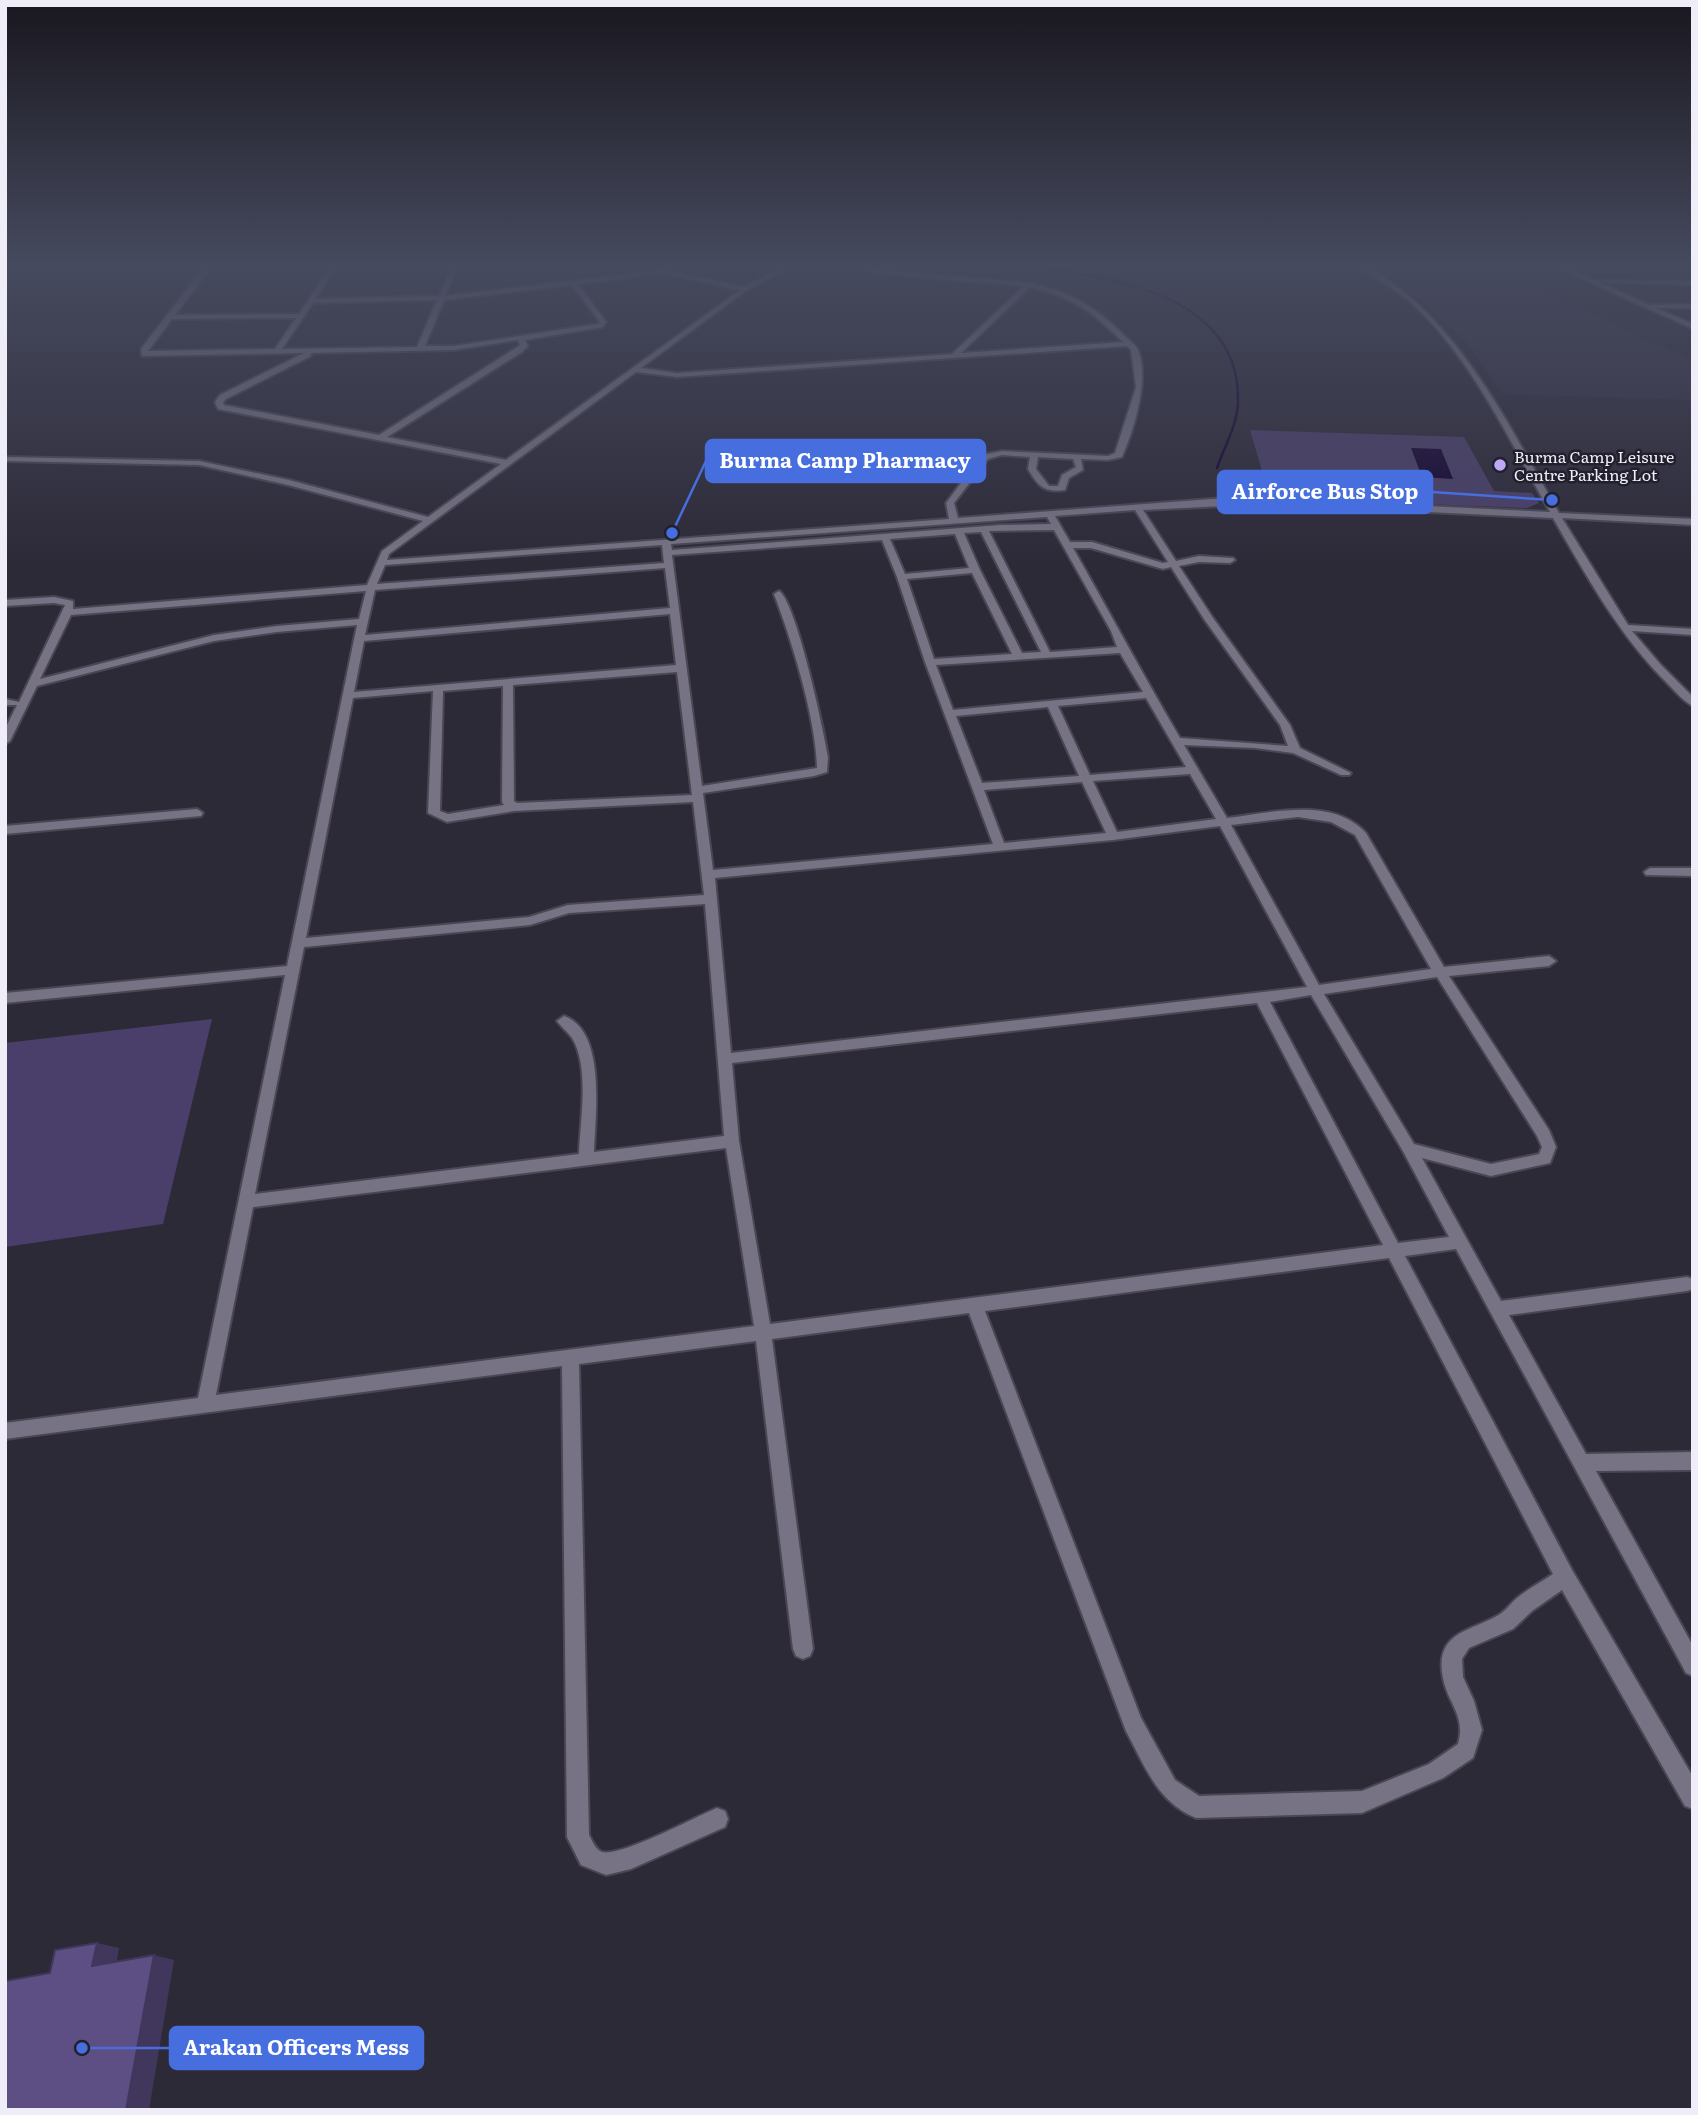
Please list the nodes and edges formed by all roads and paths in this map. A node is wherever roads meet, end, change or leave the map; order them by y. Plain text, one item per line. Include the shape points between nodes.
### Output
1 (288, 365) edge
2 (496, 365) edge
3 (643, 365) edge
4 (821, 365) edge
5 (1137, 365) edge
6 (1468, 365) edge
7 (636, 370) junction
8 (380, 438) junction
9 (1035, 454) junction
10 (1076, 456) junction
11 (5, 459) edge
12 (509, 463) junction
13 (1138, 508) junction
14 (1556, 514) junction
15 (429, 520) junction
16 (954, 520) junction
17 (1053, 521) junction
18 (1693, 522) edge
19 (984, 530) junction
20 (959, 532) junction
21 (885, 537) junction
22 (1068, 545) junction
23 (667, 554) junction
24 (1230, 560) dead end
25 (380, 563) junction
26 (1173, 564) junction
27 (975, 570) junction
28 (902, 577) junction
29 (370, 588) junction
30 (779, 594) dead end
31 (5, 603) edge
32 (674, 611) junction
33 (67, 613) junction
34 (363, 622) junction
35 (1625, 628) junction
36 (1693, 632) edge
37 (361, 638) junction
38 (1123, 650) junction
39 (1046, 653) junction
40 (1018, 655) junction
41 (930, 662) junction
42 (682, 667) junction
43 (508, 682) junction
44 (32, 684) junction
45 (438, 688) junction
46 (350, 695) junction
47 (1149, 695) junction
48 (12, 703) edge
49 (1693, 703) edge
50 (1052, 704) junction
51 (950, 713) junction
52 (5, 741) edge
53 (1177, 741) junction
54 (1295, 750) junction
55 (1192, 770) junction
56 (1345, 773) dead end
57 (1087, 778) junction
58 (978, 787) junction
59 (698, 794) junction
60 (514, 807) junction
61 (197, 813) dead end
62 (1221, 822) junction
63 (5, 830) edge
64 (1113, 836) junction
65 (1000, 846) junction
66 (1693, 872) edge
67 (1650, 873) dead end
68 (707, 875) junction
69 (710, 899) junction
70 (298, 943) junction
71 (1549, 961) dead end
72 (292, 970) junction
73 (1440, 972) junction
74 (1315, 990) junction
75 (5, 998) edge
76 (1261, 998) junction
77 (564, 1021) dead end
78 (725, 1059) junction
79 (733, 1141) junction
80 (1409, 1149) junction
81 (586, 1157) junction
82 (248, 1201) junction
83 (1459, 1242) junction
84 (1394, 1251) junction
85 (1687, 1284) dead end
86 (974, 1305) junction
87 (1496, 1309) junction
88 (763, 1331) junction
89 (570, 1357) junction
90 (205, 1405) junction
91 (5, 1431) edge
92 (1693, 1461) edge
93 (1581, 1463) junction
94 (1565, 1577) junction
95 (803, 1649) dead end
96 (1693, 1665) edge
97 (1693, 1798) edge
98 (717, 1819) dead end

1 - 8 street via 223,397 221,407
2 - 8 street
3 - 7 street
4 - 7 street via 677,375
5 - 10 street via 1140,387 1122,451 1108,458
6 - 14 street
7 - 12 street
8 - 12 street
9 - 10 street
9 - 10 street via 1032,469 1048,489 1062,488 1065,477 1080,468
9 - 16 street via 985,457 950,503
11 - 15 street via 199,463
12 - 15 street
13 - 14 street via 1263,501
13 - 17 street
13 - 26 street
14 - 18 street
14 - 35 street
15 - 25 street via 394,544
16 - 17 street
16 - 23 street
17 - 19 street
17 - 22 street
19 - 20 street
19 - 39 street
20 - 21 street
20 - 27 street
21 - 23 street
21 - 28 street
22 - 26 street via 1086,544 1153,565
22 - 38 street
23 - 25 street
23 - 29 street
23 - 32 street
24 - 26 street
25 - 29 street
26 - 54 street via 1285,725
27 - 28 street
27 - 40 street
28 - 41 street
29 - 33 street
29 - 34 street
30 - 59 street via 794,638 823,770
31 - 33 street via 65,601 69,603
32 - 37 street
32 - 42 street
33 - 44 street
34 - 37 street
34 - 44 street via 206,639
35 - 36 street
35 - 49 street
37 - 46 street
38 - 39 street
38 - 47 street
39 - 40 street
40 - 41 street
41 - 51 street
42 - 43 street
42 - 59 street
43 - 45 street
43 - 60 street via 508,802
44 - 48 street
45 - 46 street
45 - 60 street via 434,813 447,818
46 - 70 street
47 - 50 street
47 - 53 street
48 - 52 street
50 - 51 street
50 - 57 street
51 - 58 street
53 - 54 street
53 - 55 street
54 - 56 street
55 - 57 street
55 - 62 street
57 - 58 street
57 - 64 street
58 - 65 street
59 - 60 street
59 - 68 street
61 - 63 street
62 - 64 street
62 - 73 street via 1306,813 1349,825 1360,833
62 - 74 street
64 - 65 street
65 - 68 street
66 - 67 street
68 - 69 street
69 - 70 street via 568,909 530,921
69 - 78 street
70 - 72 street
71 - 73 street
72 - 75 street
72 - 82 street
73 - 74 street
73 - 80 street via 1549,1147 1545,1159 1490,1170
74 - 76 street
74 - 80 street
76 - 78 street
76 - 84 street
77 - 81 street via 584,1050 589,1086
78 - 79 street
79 - 81 street
79 - 88 street
80 - 83 street
81 - 82 street
82 - 90 street
83 - 84 street
83 - 87 street
84 - 86 street
84 - 94 street
85 - 87 street
86 - 88 street
86 - 94 street via 1133,1724 1168,1787 1196,1807 1362,1802 1436,1771 1466,1751 1472,1730 1453,1678 1452,1657 1457,1649 1462,1642 1507,1622
87 - 93 street
88 - 89 street
88 - 95 street
89 - 90 street
89 - 98 street via 578,1837 589,1857 606,1864 631,1858
90 - 91 street
92 - 93 street
93 - 96 street
94 - 97 street

